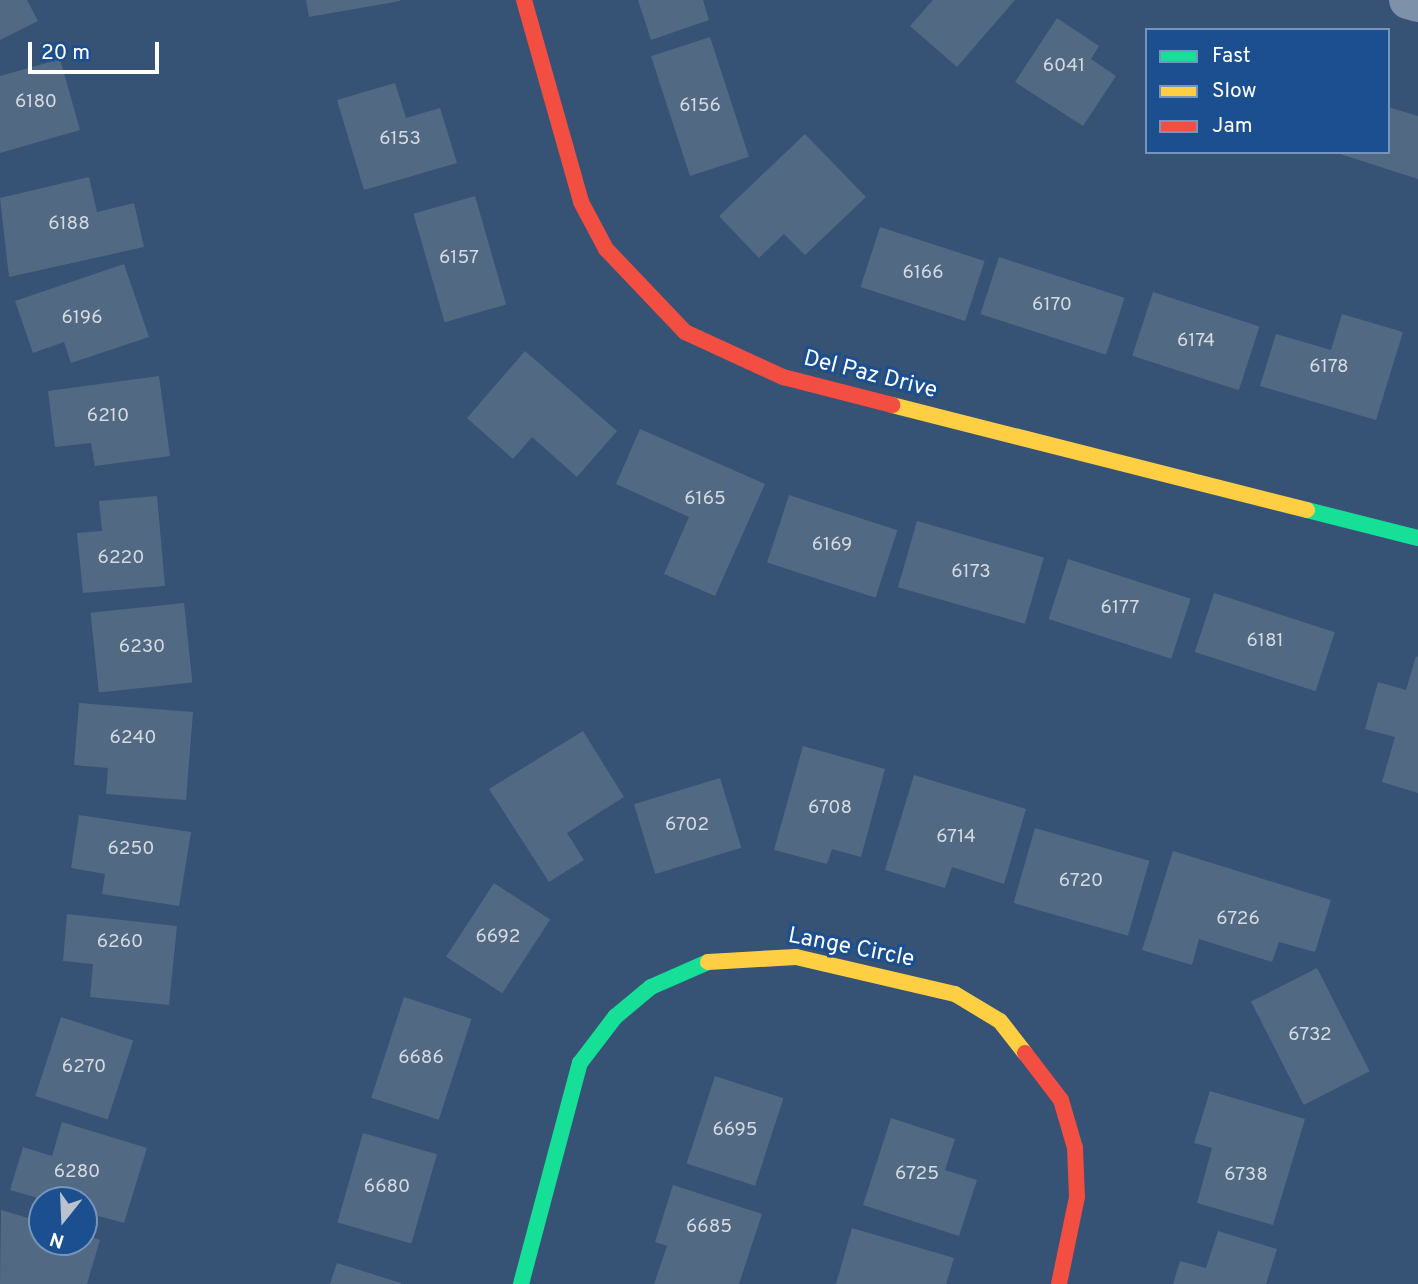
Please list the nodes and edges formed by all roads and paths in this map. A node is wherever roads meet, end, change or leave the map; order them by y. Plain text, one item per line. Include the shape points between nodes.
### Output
1 (524, 0) edge
2 (1408, 0) edge
3 (1418, 3) edge
4 (1418, 538) edge
5 (521, 1284) edge
6 (1059, 1284) edge

1 - 4 street, Del Paz Drive via 581,202 606,249 685,332 783,377
2 - 3 street
5 - 6 street, Lange Circle via 580,1063 615,1017 652,987 699,963 748,956 796,957 955,994 1009,1030 1061,1100 1075,1148 1077,1197

